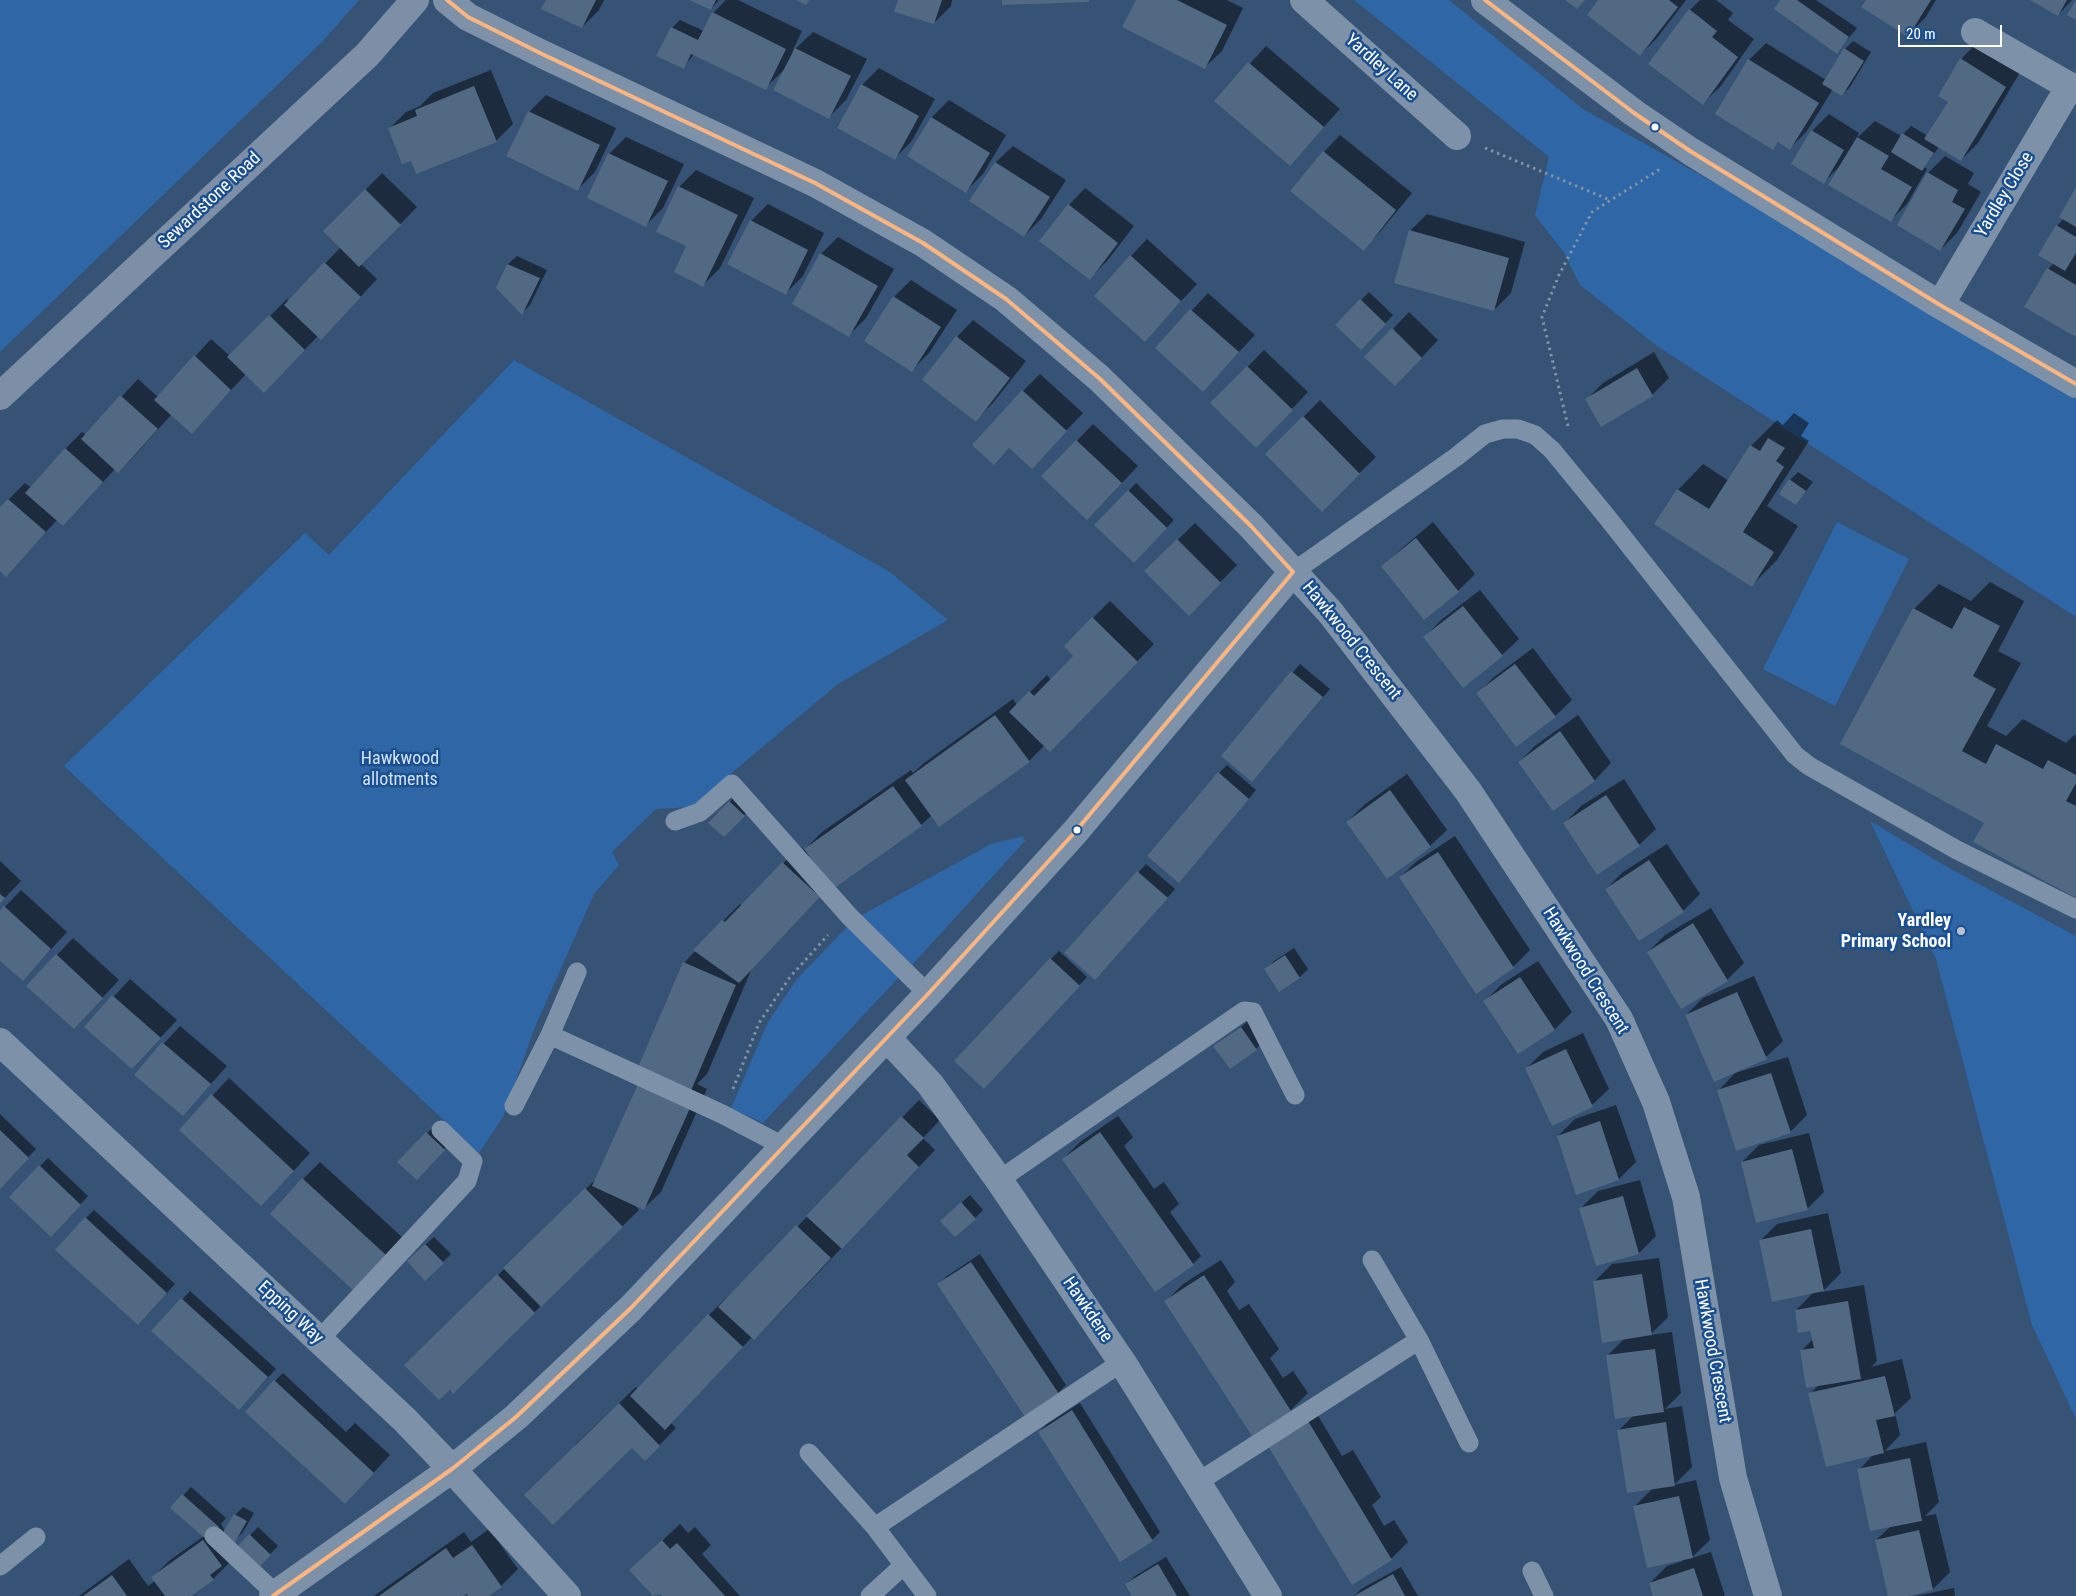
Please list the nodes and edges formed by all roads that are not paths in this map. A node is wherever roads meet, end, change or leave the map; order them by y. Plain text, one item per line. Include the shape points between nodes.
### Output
1 (416, 0) edge
2 (447, 0) edge
3 (1304, 0) edge
4 (1485, 0) edge
5 (1975, 32) dead end
6 (2073, 88) edge
7 (1457, 136) road end
8 (1940, 305) junction
9 (2076, 384) edge
10 (0, 396) edge
11 (1293, 572) junction
12 (675, 821) dead end
13 (2076, 909) edge
14 (577, 972) dead end
15 (928, 994) junction
16 (550, 1035) junction
17 (887, 1038) junction
18 (0, 1042) edge
19 (1295, 1095) dead end
20 (514, 1106) dead end
21 (440, 1130) dead end
22 (785, 1146) junction
23 (999, 1180) junction
24 (1372, 1260) dead end
25 (319, 1340) junction
26 (1419, 1340) junction
27 (1122, 1362) junction
28 (1469, 1443) dead end
29 (809, 1453) dead end
30 (452, 1469) junction
31 (1198, 1482) junction
32 (875, 1527) junction
33 (214, 1536) dead end
34 (36, 1537) dead end
35 (904, 1565) junction
36 (0, 1566) edge
37 (1532, 1571) dead end
38 (275, 1595) edge
39 (567, 1596) edge
40 (870, 1596) edge
41 (927, 1596) edge
42 (1268, 1596) edge
43 (1544, 1596) edge
44 (1768, 1596) edge

1 - 10 main road, Sewardstone Road via 367,55
2 - 11 street, Hawkwood Crescent via 468,17 542,54 815,182 923,244 1006,299 1099,378 1251,526
3 - 7 street, Yardley Lane
4 - 8 street via 1690,152
5 - 6 street, Yardley Close
6 - 8 street, Yardley Close
8 - 9 street
11 - 13 lane via 1485,434 1518,429 1535,436 1552,450 1607,517 1795,755 1957,850
11 - 15 street via 1075,832
11 - 44 street, Hawkwood Crescent via 1358,646 1468,791 1619,1019 1656,1102 1686,1197 1733,1478
12 - 15 lane via 700,812 732,784 850,917
14 - 16 lane
15 - 17 street
16 - 20 lane
16 - 22 lane
17 - 22 street
17 - 23 street, Hawkdene via 930,1084
18 - 25 street, Epping Way
19 - 23 lane via 1253,1012 1244,1011
21 - 25 lane via 473,1161 467,1181
22 - 30 street via 630,1308 516,1417
23 - 27 street, Hawkdene
24 - 26 lane
25 - 30 street, Epping Way via 406,1420
26 - 28 lane
26 - 31 lane
27 - 31 street, Hawkdene
27 - 32 lane
29 - 32 lane
30 - 38 street
30 - 39 street, Epping Way
31 - 42 street, Hawkdene
32 - 35 lane
33 - 38 lane
34 - 36 lane
35 - 40 lane
35 - 41 lane
37 - 43 lane

